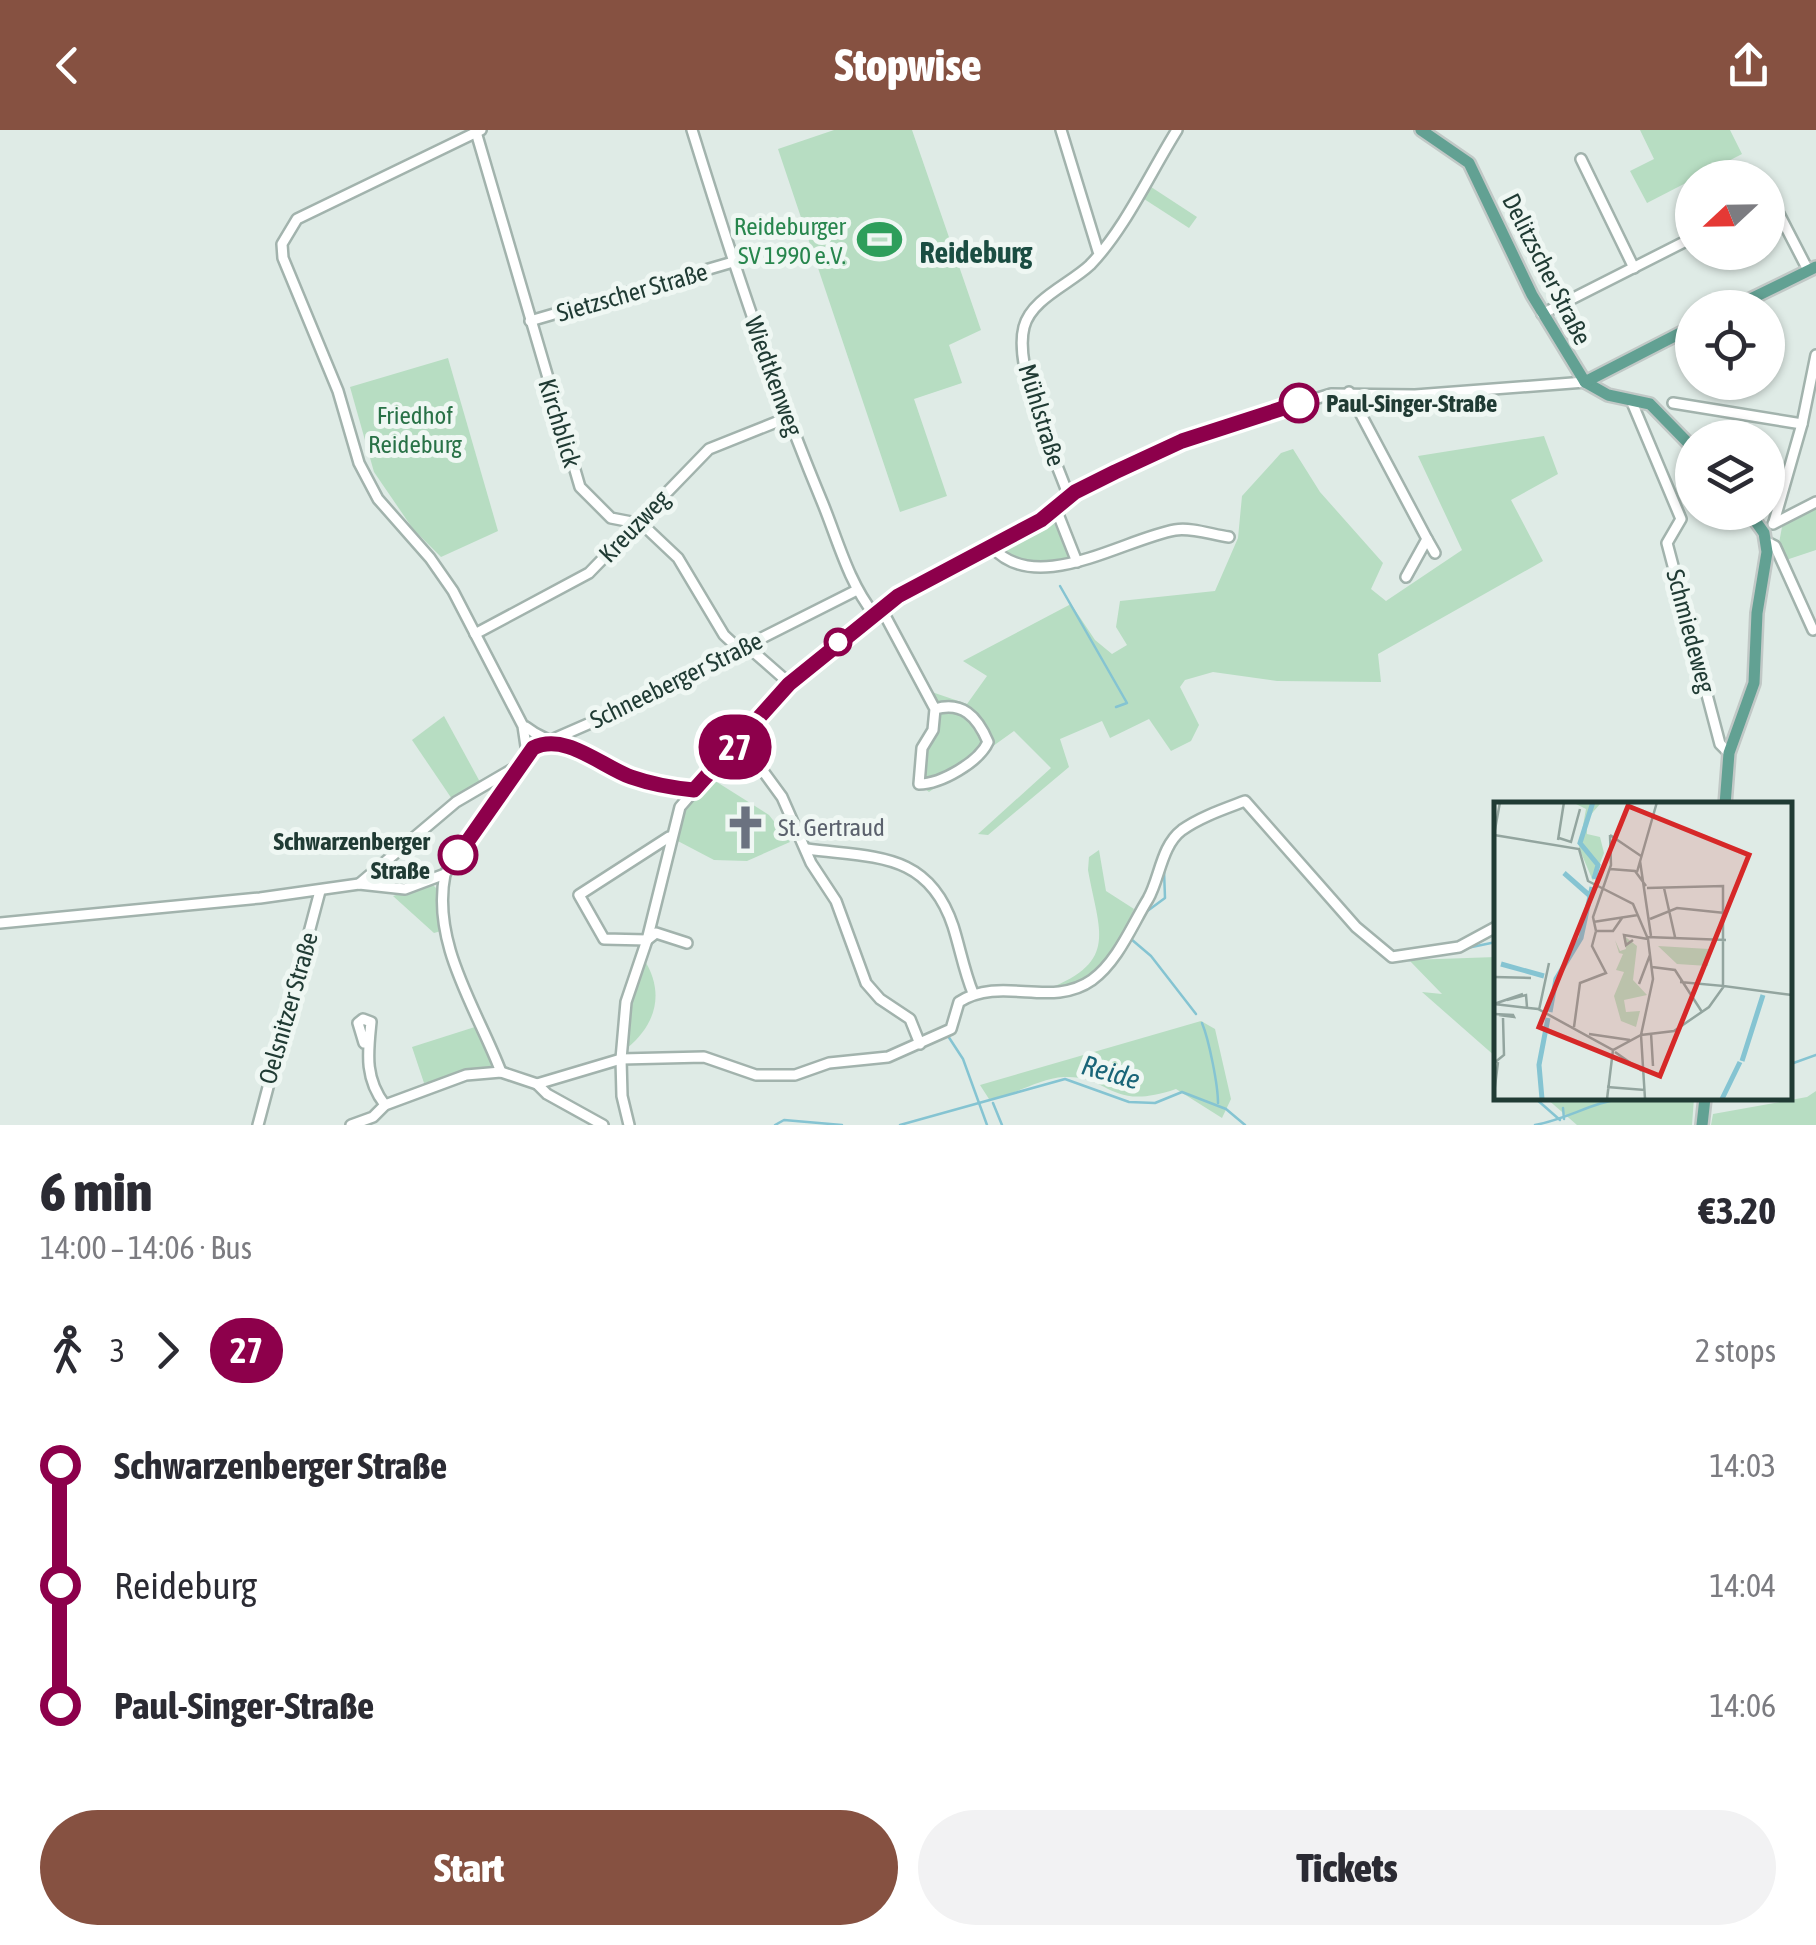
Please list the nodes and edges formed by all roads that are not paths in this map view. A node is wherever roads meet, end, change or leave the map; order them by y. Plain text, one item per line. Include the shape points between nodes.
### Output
1 (692, 130) edge
2 (1061, 130) edge
3 (1177, 130) edge
4 (1421, 130) edge
5 (479, 131) edge
6 (1581, 158) dead end
7 (1785, 223) edge
8 (1675, 247) edge
9 (1098, 251) junction
10 (734, 262) junction
11 (1634, 268) junction
12 (1812, 268) edge
13 (1768, 290) edge
14 (1542, 314) junction
15 (530, 320) junction
16 (1675, 336) edge
17 (1816, 355) edge
18 (1585, 382) junction
19 (1349, 392) junction
20 (1631, 400) junction
21 (1673, 402) dead end
22 (789, 417) junction
23 (1802, 424) junction
24 (1675, 428) edge
25 (1785, 484) edge
26 (1068, 497) junction
27 (1816, 502) edge
28 (1056, 509) junction
29 (1785, 517) edge
30 (638, 523) junction
31 (1760, 530) edge
32 (1770, 530) edge
33 (1229, 538) dead end
34 (1765, 538) junction
35 (1427, 539) junction
36 (992, 548) junction
37 (1435, 554) dead end
38 (1077, 562) junction
39 (1406, 577) dead end
40 (857, 590) junction
41 (877, 611) junction
42 (1813, 630) dead end
43 (476, 634) junction
44 (743, 648) junction
45 (789, 684) junction
46 (935, 708) junction
47 (523, 726) junction
48 (741, 740) junction
49 (548, 742) junction
50 (527, 753) junction
51 (1729, 754) junction
52 (516, 766) junction
53 (694, 790) junction
54 (1725, 802) edge
55 (669, 836) junction
56 (807, 849) junction
57 (445, 874) junction
58 (359, 884) junction
59 (320, 891) junction
60 (0, 922) edge
61 (1494, 928) edge
62 (647, 940) junction
63 (687, 943) dead end
64 (968, 981) junction
65 (973, 994) junction
66 (959, 1002) junction
67 (364, 1042) dead end
68 (920, 1044) junction
69 (621, 1059) junction
70 (501, 1072) junction
71 (537, 1084) junction
72 (1704, 1100) edge
73 (385, 1105) junction
74 (258, 1125) edge
75 (351, 1125) edge
76 (604, 1125) edge
77 (629, 1125) edge
78 (1702, 1125) edge

1 - 10 street, Wiedtkenweg
2 - 9 street
3 - 9 street, Mühlstraße
4 - 14 main road, Delitzscher Straße via 1470,163
5 - 15 street, Kirchblick
5 - 43 street via 290,224 282,244 368,483 440,570
6 - 11 street
7 - 12 street
8 - 11 street
9 - 26 street, Mühlstraße via 1032,311 1022,337 1026,373
10 - 15 street, Sietzscher Straße
10 - 22 street, Wiedtkenweg
11 - 14 street
12 - 13 main road
14 - 18 main road, Delitzscher Straße
15 - 30 street, Kirchblick via 580,487 610,518
16 - 18 main road
17 - 23 street
18 - 19 street via 1415,395
18 - 20 main road, Delitzscher Straße
19 - 26 street via 1182,441
19 - 35 street
20 - 24 main road, Delitzscher Straße via 1657,408
20 - 51 street, Schmiedeweg via 1681,519 1667,543 1720,744
21 - 23 street
22 - 30 street, Kreuzweg via 709,450
22 - 40 street, Wiedtkenweg
23 - 25 street
26 - 28 street
27 - 29 street
28 - 36 street
28 - 38 street
30 - 43 street, Kreuzweg via 574,584
30 - 44 street, Kirchblick via 688,570 719,626
31 - 34 main road
32 - 34 street
33 - 38 street via 1179,529
34 - 42 street via 1775,546
34 - 51 main road via 1754,684
35 - 37 street
35 - 39 street
36 - 38 street via 1047,568
36 - 41 street
40 - 41 street, Wiedtkenweg
40 - 44 street, Schneeberger Straße
41 - 45 street
41 - 46 street
43 - 47 street
44 - 45 street
44 - 49 street, Schneeberger Straße
45 - 48 street
46 - 46 street via 922,748 919,784 938,783 988,742 959,705
47 - 49 street
47 - 50 street
48 - 53 street
48 - 56 street via 782,797
49 - 50 street, Schneeberger Straße
49 - 53 street via 641,780
50 - 52 street, Schneeberger Straße
51 - 54 main road
52 - 57 street
52 - 58 street, Schneeberger Straße via 456,802
53 - 55 street
55 - 62 street
55 - 62 street via 579,896 604,939
56 - 64 street via 900,861 925,876 952,926
56 - 68 street via 836,902 866,983 910,1020
57 - 58 street via 405,888
57 - 70 street via 441,917 450,954
58 - 59 street
59 - 60 street
59 - 74 street, Oelsnitzer Straße
61 - 65 street via 1459,947 1392,957 1356,927 1244,801 1175,837 1124,941 1092,980 1060,994 1009,988
62 - 63 street via 656,933
62 - 69 street via 626,1002
64 - 65 street
64 - 66 street
65 - 66 street
66 - 68 street via 951,1028
67 - 73 street via 374,1091
68 - 69 street via 794,1075 756,1075 704,1057
69 - 71 street
69 - 77 street
70 - 71 street
70 - 73 street via 466,1075
71 - 76 street
72 - 78 main road
73 - 75 street via 374,1118

